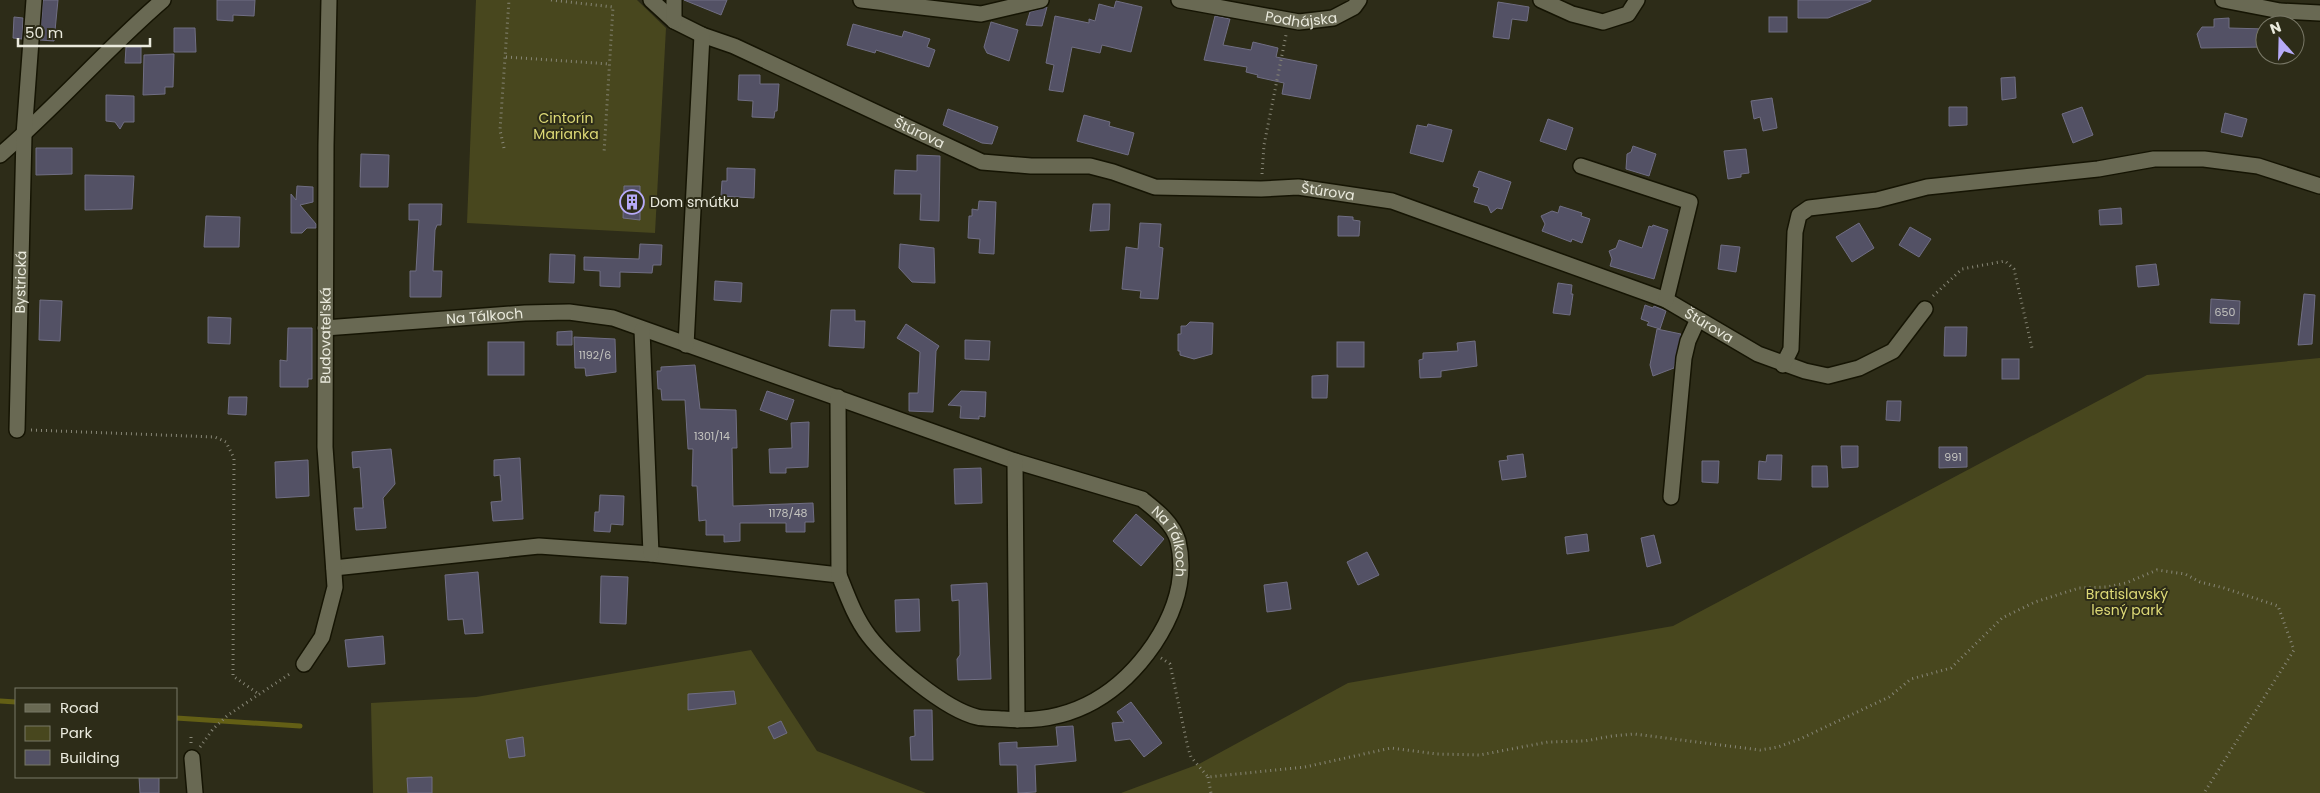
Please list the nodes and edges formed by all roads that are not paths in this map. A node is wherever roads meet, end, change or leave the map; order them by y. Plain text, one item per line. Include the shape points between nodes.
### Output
1 (34, 0) edge
2 (163, 0) edge
3 (329, 0) edge
4 (651, 0) edge
5 (674, 0) edge
6 (861, 0) edge
7 (1041, 0) edge
8 (1179, 0) edge
9 (1359, 0) edge
10 (1541, 0) edge
11 (1637, 0) edge
12 (2224, 0) edge
13 (2320, 12) edge
14 (674, 21) junction
15 (702, 35) junction
16 (24, 135) junction
17 (0, 155) edge
18 (1581, 166) dead end
19 (2320, 186) edge
20 (1666, 300) junction
21 (1925, 309) road end
22 (1698, 319) junction
23 (325, 328) junction
24 (642, 330) junction
25 (686, 345) junction
26 (1783, 365) junction
27 (838, 397) junction
28 (17, 430) road end
29 (1015, 461) junction
30 (1671, 497) dead end
31 (651, 554) junction
32 (334, 568) junction
33 (838, 575) junction
34 (304, 664) road end
35 (1017, 720) junction
36 (192, 758) road end
37 (195, 793) edge

1 - 16 street, Bystrická
2 - 16 street via 133,25
3 - 23 street, Budovateľská
4 - 14 street, Štúrova
5 - 14 street
6 - 7 street via 981,14
8 - 9 street, Podhájska via 1317,22 1333,18 1354,7
10 - 11 street via 1572,14 1603,22 1628,14
12 - 13 street via 2280,11
14 - 15 street, Štúrova
15 - 20 street, Štúrova via 734,46 982,162 1090,166 1155,187 1261,190 1298,187 1392,201
15 - 25 street
16 - 17 street
16 - 28 street, Bystrická
18 - 20 street via 1690,202
19 - 26 street via 2258,166 2204,159 2154,159 2098,169 1927,187 1877,200 1809,208 1799,215 1795,232 1791,349
20 - 22 street, Štúrova
21 - 26 street, Štúrova via 1893,351 1859,368 1828,376
22 - 26 street, Štúrova
22 - 30 street via 1684,358
23 - 24 street, Na Tálkoch via 569,312 613,318
23 - 32 street, Budovateľská via 325,447
24 - 25 street, Na Tálkoch
24 - 31 street
25 - 27 street, Na Tálkoch
27 - 29 street, Na Tálkoch
27 - 33 street, Na Tálkoch
29 - 35 street
29 - 35 street, Na Tálkoch via 1142,499 1159,512 1178,540 1180,589 1165,627 1150,650 1108,694 1078,710 1046,719
31 - 32 street via 539,546
31 - 33 street
32 - 34 street, Budovateľská via 335,587 322,636
33 - 35 street, Na Tálkoch via 869,636 917,683 976,716
36 - 37 street

